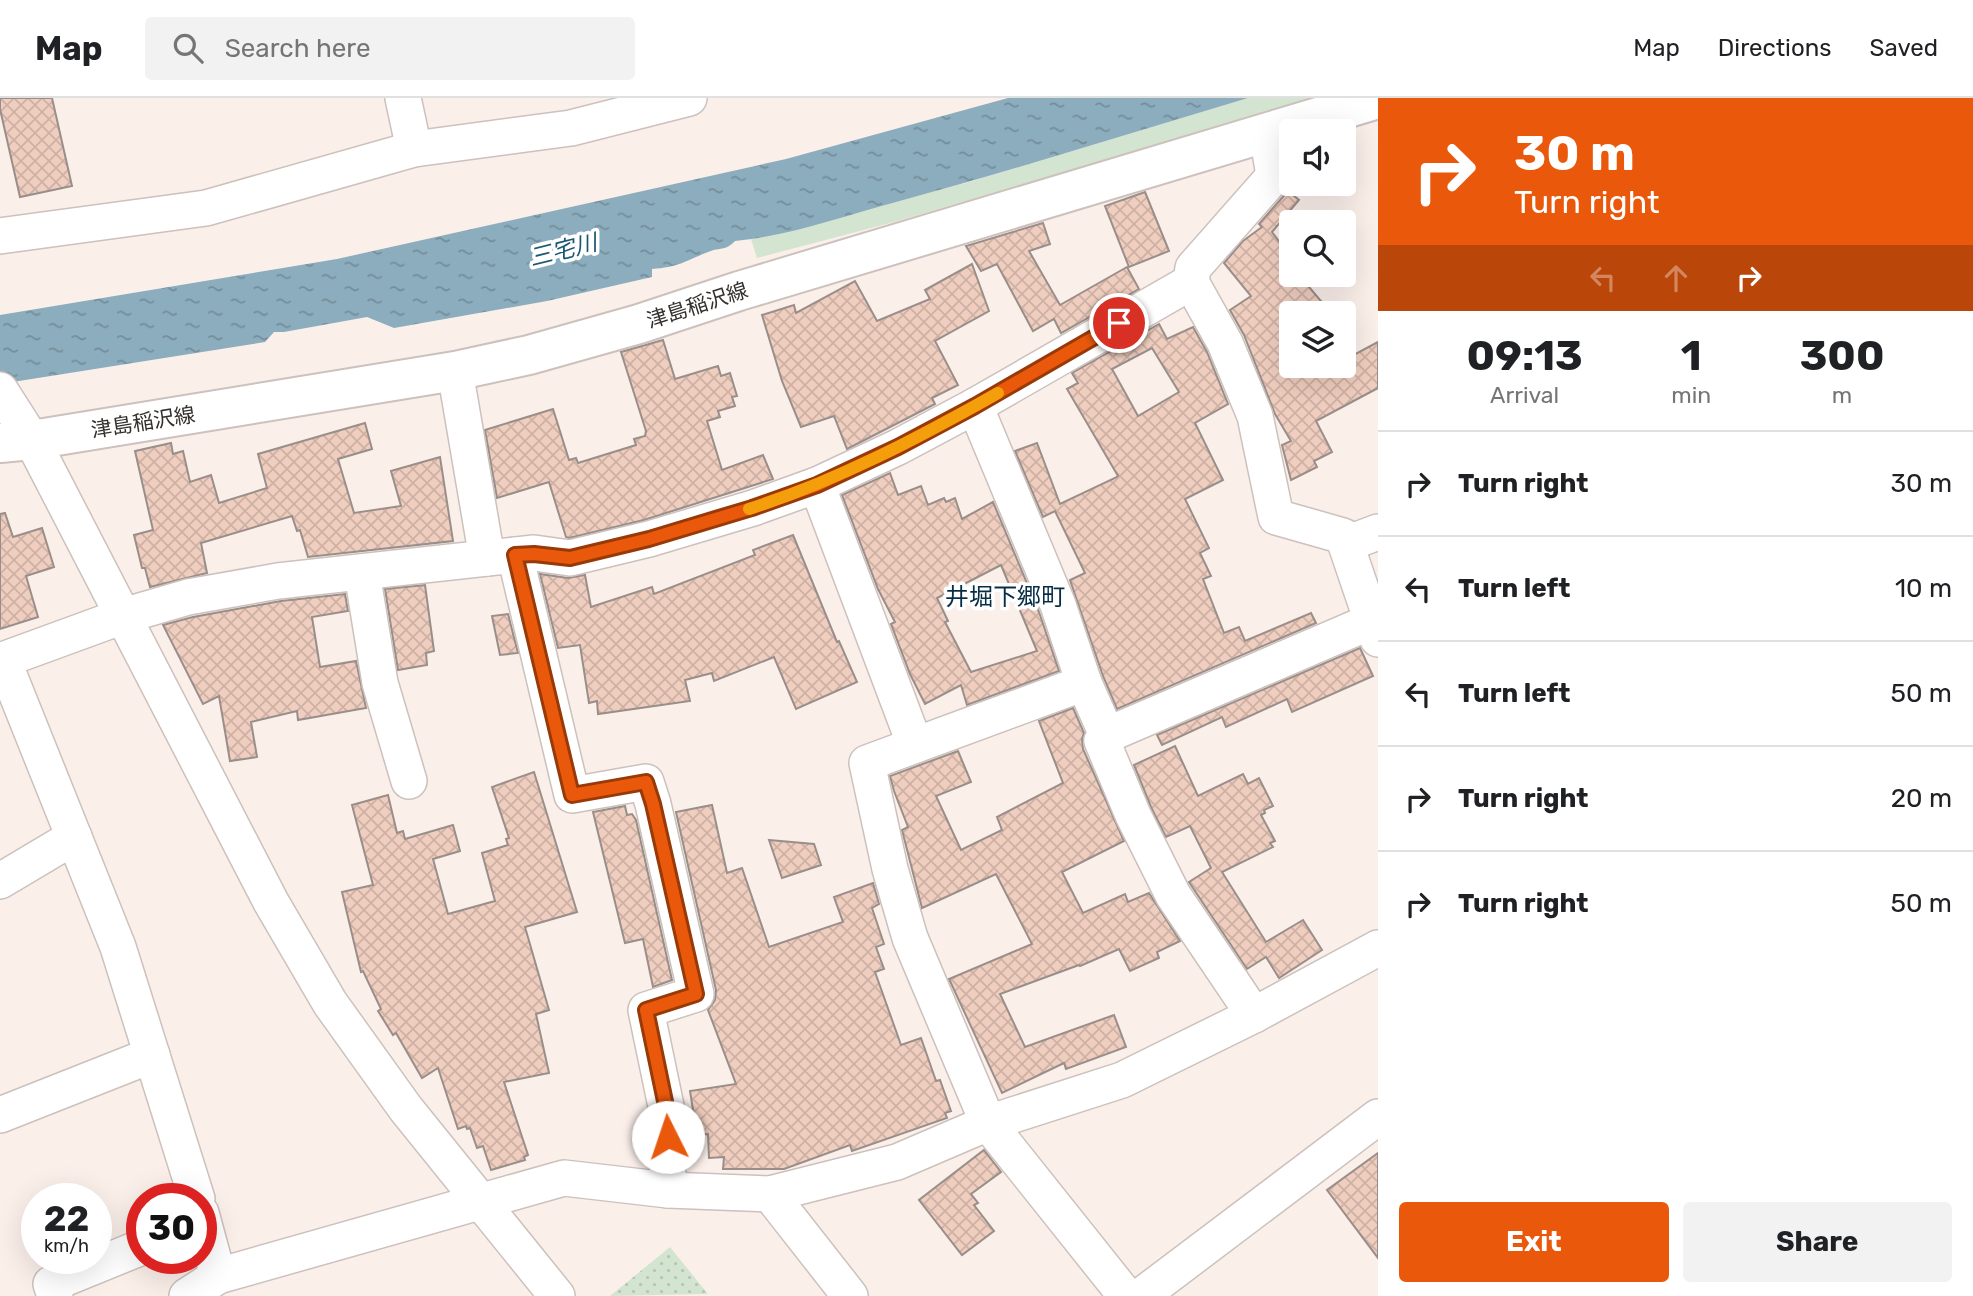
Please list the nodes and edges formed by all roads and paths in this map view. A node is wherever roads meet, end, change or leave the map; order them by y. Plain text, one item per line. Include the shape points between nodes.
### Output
1 (403, 98) edge
2 (689, 98) edge
3 (1376, 104) edge
4 (1267, 133) junction
5 (414, 149) junction
6 (0, 236) edge
7 (1191, 282) junction
8 (455, 371) junction
9 (1, 393) edge
10 (975, 406) junction
11 (16, 442) edge
12 (817, 485) junction
13 (1378, 532) edge
14 (1346, 544) junction
15 (501, 556) junction
16 (362, 573) junction
17 (123, 616) junction
18 (1375, 630) edge
19 (1, 660) edge
20 (1084, 683) junction
21 (1107, 735) junction
22 (915, 745) junction
23 (409, 781) dead end
24 (74, 837) junction
25 (0, 881) edge
26 (1378, 948) edge
27 (1254, 1015) junction
28 (152, 1055) junction
29 (0, 1115) edge
30 (1378, 1117) edge
31 (988, 1123) junction
32 (191, 1183) edge
33 (668, 1190) junction
34 (770, 1194) junction
35 (481, 1202) junction
36 (126, 1254) edge
37 (217, 1272) edge
38 (218, 1276) junction
39 (55, 1296) edge
40 (187, 1296) edge
41 (557, 1296) edge
42 (850, 1296) edge
43 (1126, 1296) edge
44 (1142, 1296) edge

1 - 5 street
2 - 5 street via 571,128
3 - 4 main road, 津島稲沢線
4 - 7 street via 1274,176 1193,268
4 - 8 main road, 津島稲沢線 via 639,324
5 - 6 street via 206,208
7 - 10 street
7 - 14 street via 1225,343 1255,416 1276,517 1343,536
8 - 11 main road, 津島稲沢線
8 - 15 street
9 - 11 street
10 - 12 street
10 - 20 street via 1058,605
11 - 17 street
12 - 15 street via 649,539 570,558
12 - 22 street
13 - 14 street
14 - 18 street
15 - 16 street
15 - 33 street via 572,795 646,782 653,804 696,994 646,1010 667,1111
16 - 17 street via 278,581 188,597
16 - 23 street via 380,683
17 - 19 street
17 - 35 street via 271,902 330,1003 406,1110
18 - 21 street
19 - 24 street
20 - 21 street
20 - 22 street
21 - 27 street via 1102,741 1173,895
22 - 31 street via 867,763 910,938
24 - 25 street
24 - 28 street via 118,947
26 - 27 street
27 - 31 street via 1122,1080
28 - 29 street
28 - 32 street
30 - 44 street
31 - 34 street via 897,1162
31 - 43 street
33 - 34 street
33 - 35 street via 564,1178
34 - 42 street
35 - 38 street
35 - 41 street
36 - 39 street via 51,1284
37 - 38 street
38 - 40 street

